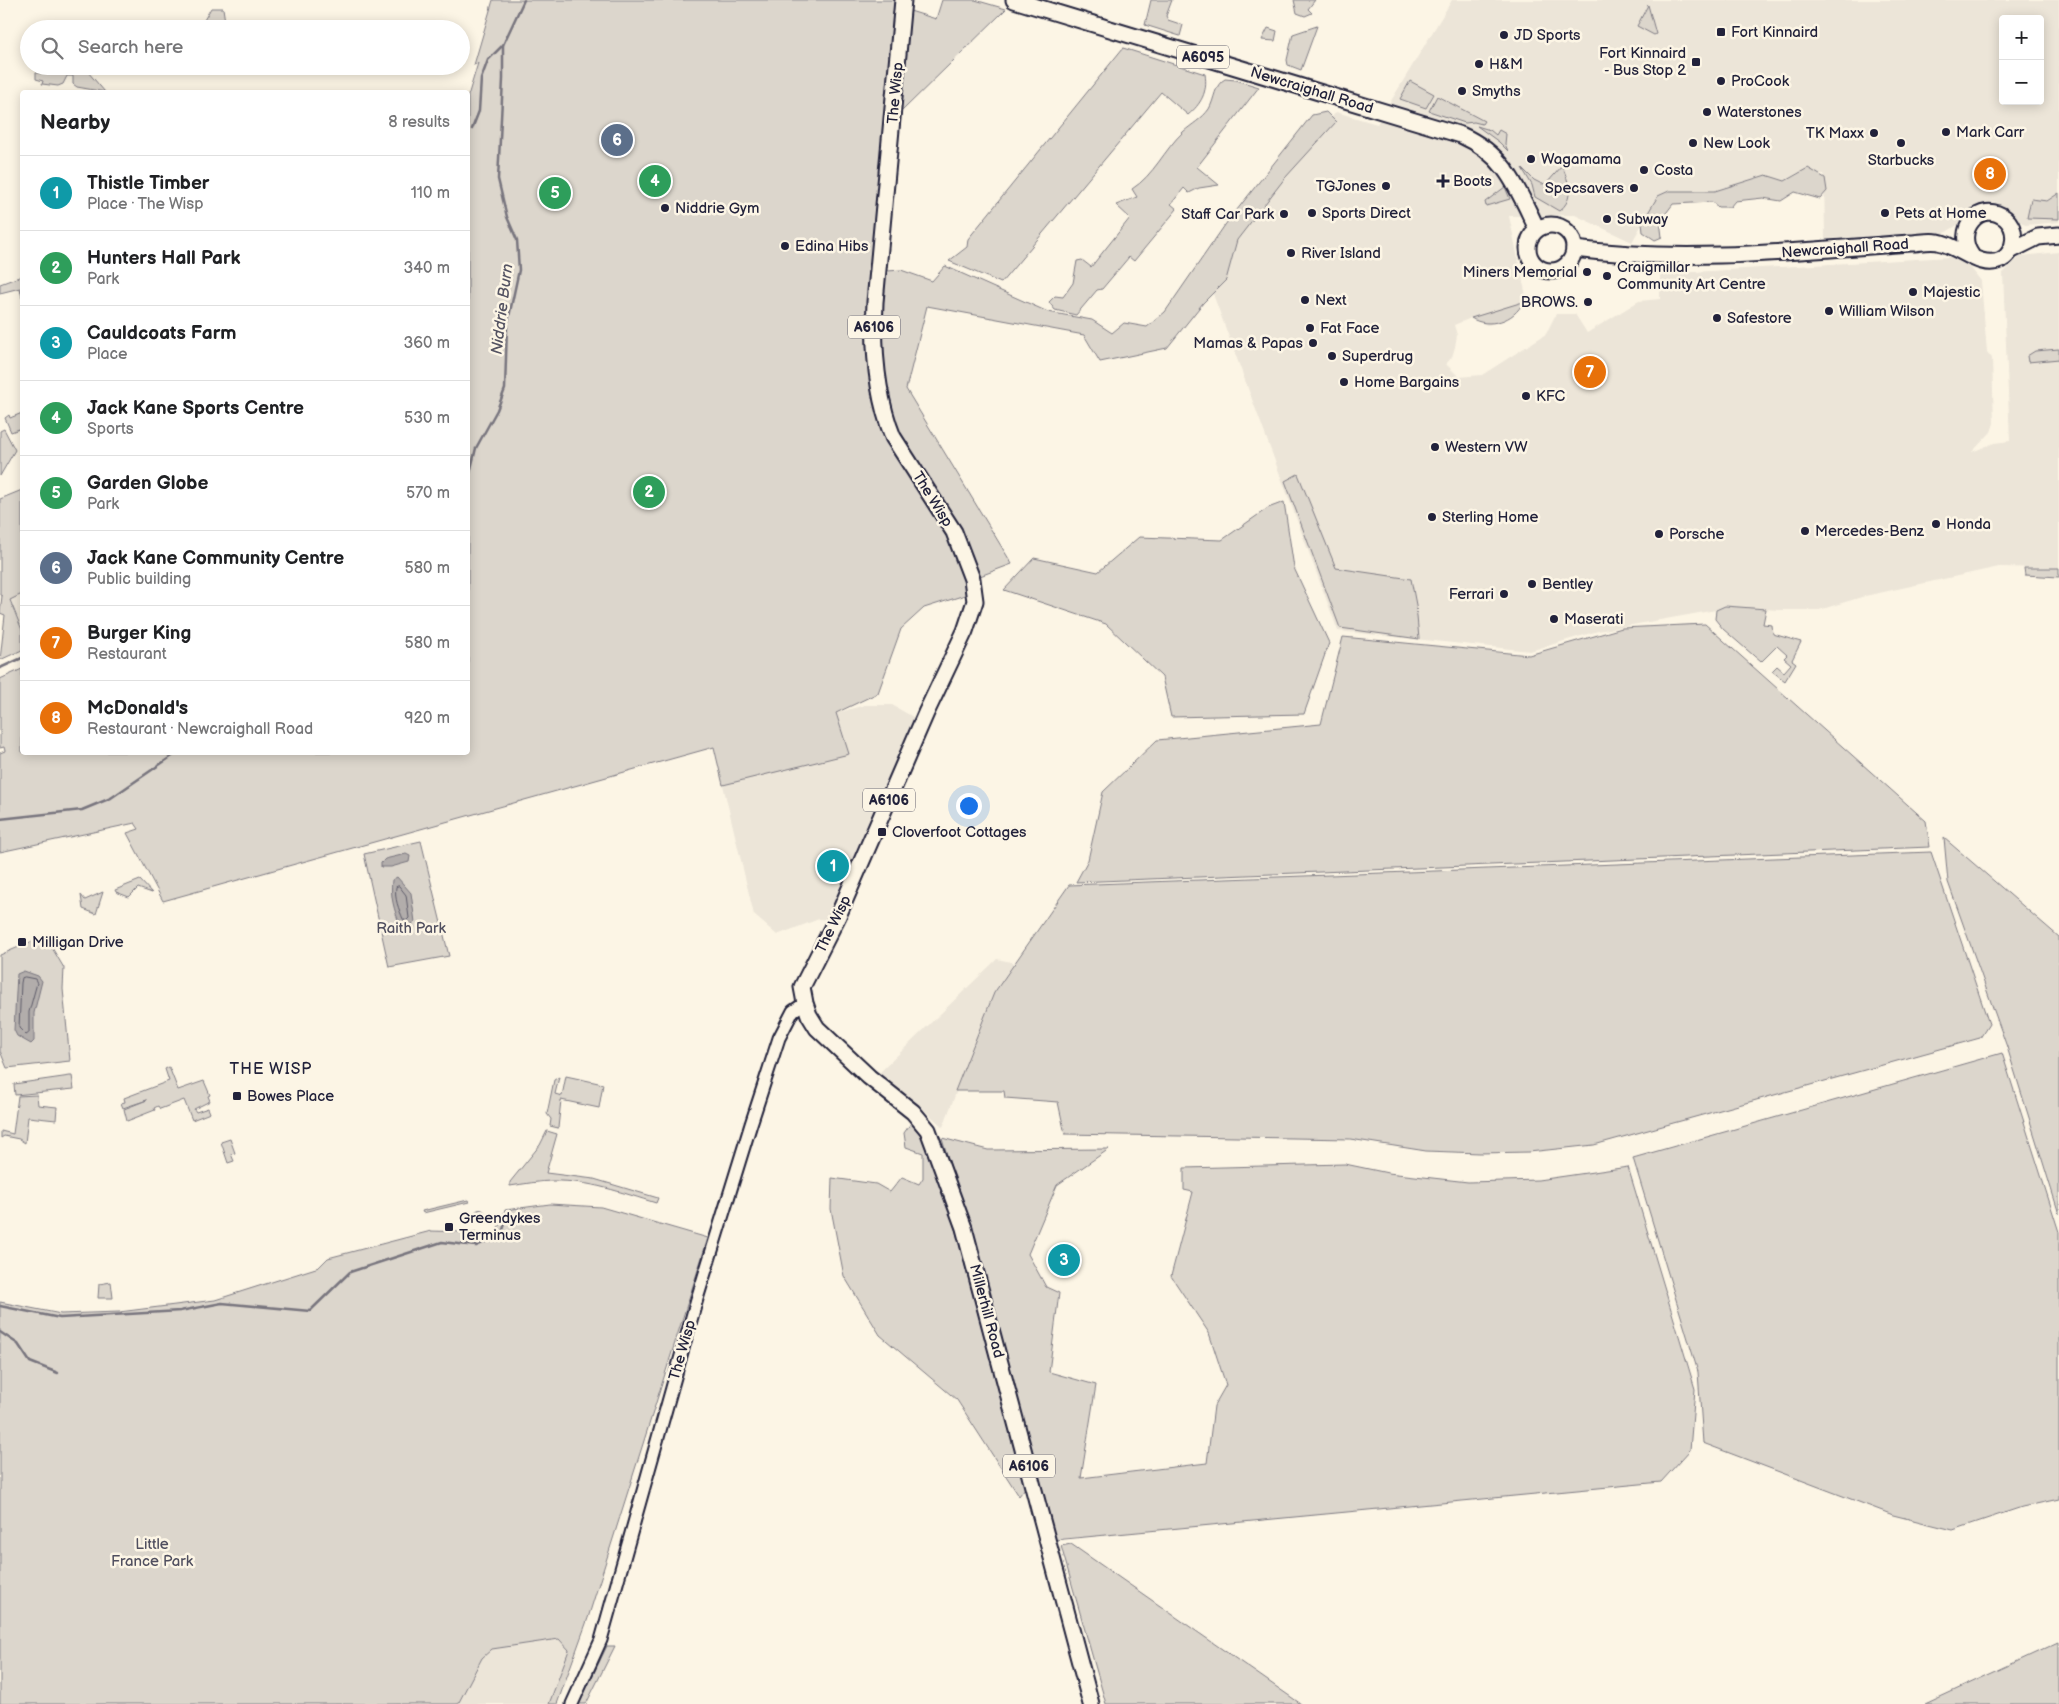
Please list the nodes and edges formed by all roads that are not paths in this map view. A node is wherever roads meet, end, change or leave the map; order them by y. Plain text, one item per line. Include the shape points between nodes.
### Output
1 (903, 0) edge
2 (1014, 0) edge
3 (2011, 226) junction
4 (1967, 227) junction
5 (1537, 229) junction
6 (2059, 235) edge
7 (2038, 237) junction
8 (1937, 241) junction
9 (1574, 249) junction
10 (2010, 251) junction
11 (1972, 256) junction
12 (804, 1003) junction
13 (572, 1704) edge
14 (1091, 1704) edge

1 - 12 main road, The Wisp / A6106 via 875,302 877,362 893,437 954,532 972,579 974,601 965,631 838,916 802,987
2 - 5 main road, Newcraighall Road / A6095 via 1461,135 1485,149 1506,169
3 - 4 main road, Newcraighall Road via 2004,218 1990,213 1974,218
3 - 7 main road, Newcraighall Road
3 - 10 main road via 2014,238
4 - 8 main road, Newcraighall Road
4 - 11 main road via 1965,242
5 - 9 main road via 1552,225 1561,227 1570,234
5 - 9 main road via 1528,249 1531,261 1538,268 1560,270 1570,261
6 - 7 main road, Newcraighall Road
7 - 10 main road, Newcraighall Road
8 - 9 main road, Newcraighall Road via 1676,256
8 - 11 main road, Newcraighall Road
10 - 11 main road, Newcraighall Road via 2000,260 1986,263
12 - 13 street, The Wisp via 793,1011 779,1038 710,1256 601,1640
12 - 14 main road, Millerhill Road / A6106 via 818,1028 869,1077 913,1112 928,1130 964,1228

